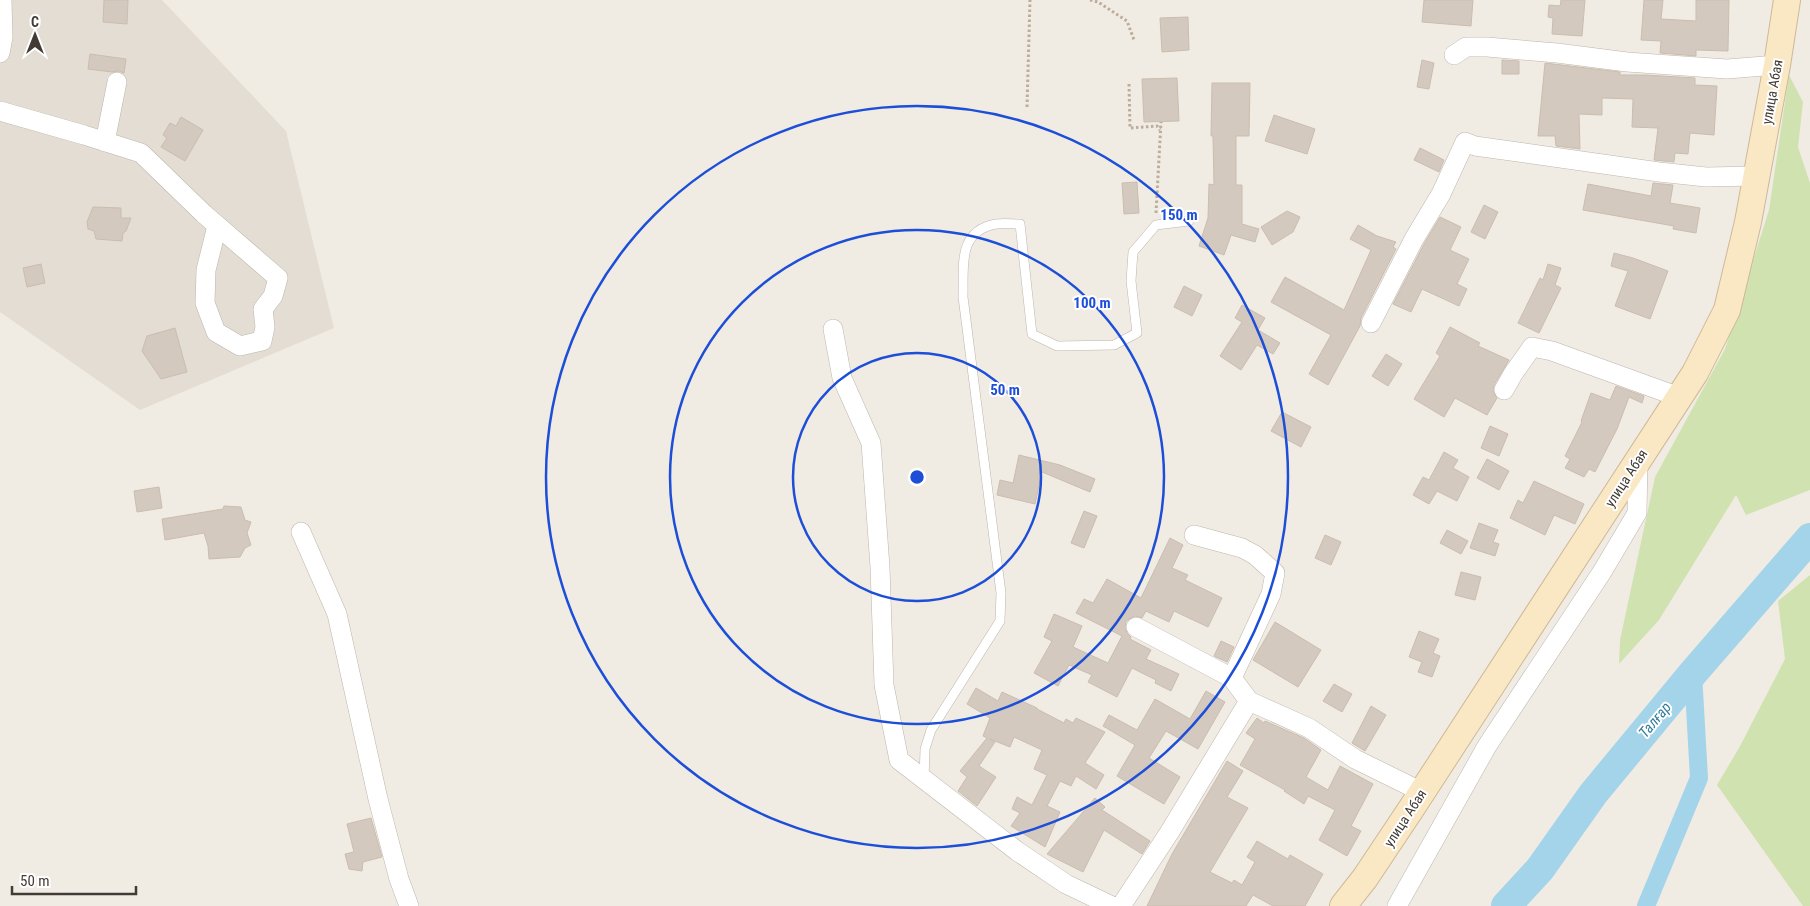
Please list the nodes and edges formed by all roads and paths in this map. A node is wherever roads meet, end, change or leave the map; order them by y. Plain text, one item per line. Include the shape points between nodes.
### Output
1 (2, 0) edge
2 (1030, 0) edge
3 (1090, 0) edge
4 (1787, 0) edge
5 (1134, 40) dead end
6 (0, 53) edge
7 (1454, 55) dead end
8 (1777, 65) junction
9 (117, 82) dead end
10 (1130, 84) dead end
11 (1027, 107) dead end
12 (0, 111) edge
13 (1161, 122) dead end
14 (1160, 130) junction
15 (106, 142) junction
16 (1757, 176) junction
17 (1156, 212) dead end
18 (1190, 221) dead end
19 (216, 225) junction
20 (1371, 324) dead end
21 (833, 329) dead end
22 (1504, 390) dead end
23 (1679, 396) junction
24 (1638, 460) junction
25 (301, 532) dead end
26 (1194, 535) dead end
27 (1136, 627) dead end
28 (1232, 678) junction
29 (1249, 701) junction
30 (924, 780) junction
31 (1422, 792) junction
32 (409, 906) edge
33 (1112, 906) edge
34 (1121, 906) edge
35 (1343, 906) edge
36 (1397, 906) edge

1 - 6 street
2 - 11 path
3 - 5 path via 1127,20
4 - 8 street, улица Абая
7 - 8 street via 1466,47 1487,47 1727,69
8 - 16 street, улица Абая
9 - 15 street
10 - 14 path via 1130,128 1156,126
12 - 15 street
13 - 14 path
14 - 17 path
15 - 19 street via 141,153
16 - 20 street via 1659,172 1465,142 1441,194
16 - 23 street, улица Абая via 1727,310 1695,373
18 - 30 lane via 1156,225 1134,252 1131,281 1137,333 1114,345 1057,346 1032,334 1020,224 996,224 975,232 964,247 963,296 1001,593 1000,621 931,730 925,749
19 - 19 street via 278,278 273,296 263,309 265,327 262,341 240,346 216,332 205,303 206,270
21 - 30 street via 842,378 871,443 884,685 899,760
22 - 23 street via 1532,347
23 - 24 street, улица Абая
24 - 31 street, улица Абая
24 - 36 street via 1637,513 1602,572 1487,746
25 - 32 street via 337,614 378,799
26 - 28 street via 1242,548 1256,555 1275,573 1271,594
27 - 28 street
28 - 29 street
29 - 31 street via 1309,728 1355,759
29 - 34 street
30 - 33 street via 1066,884
31 - 35 street, улица Абая

